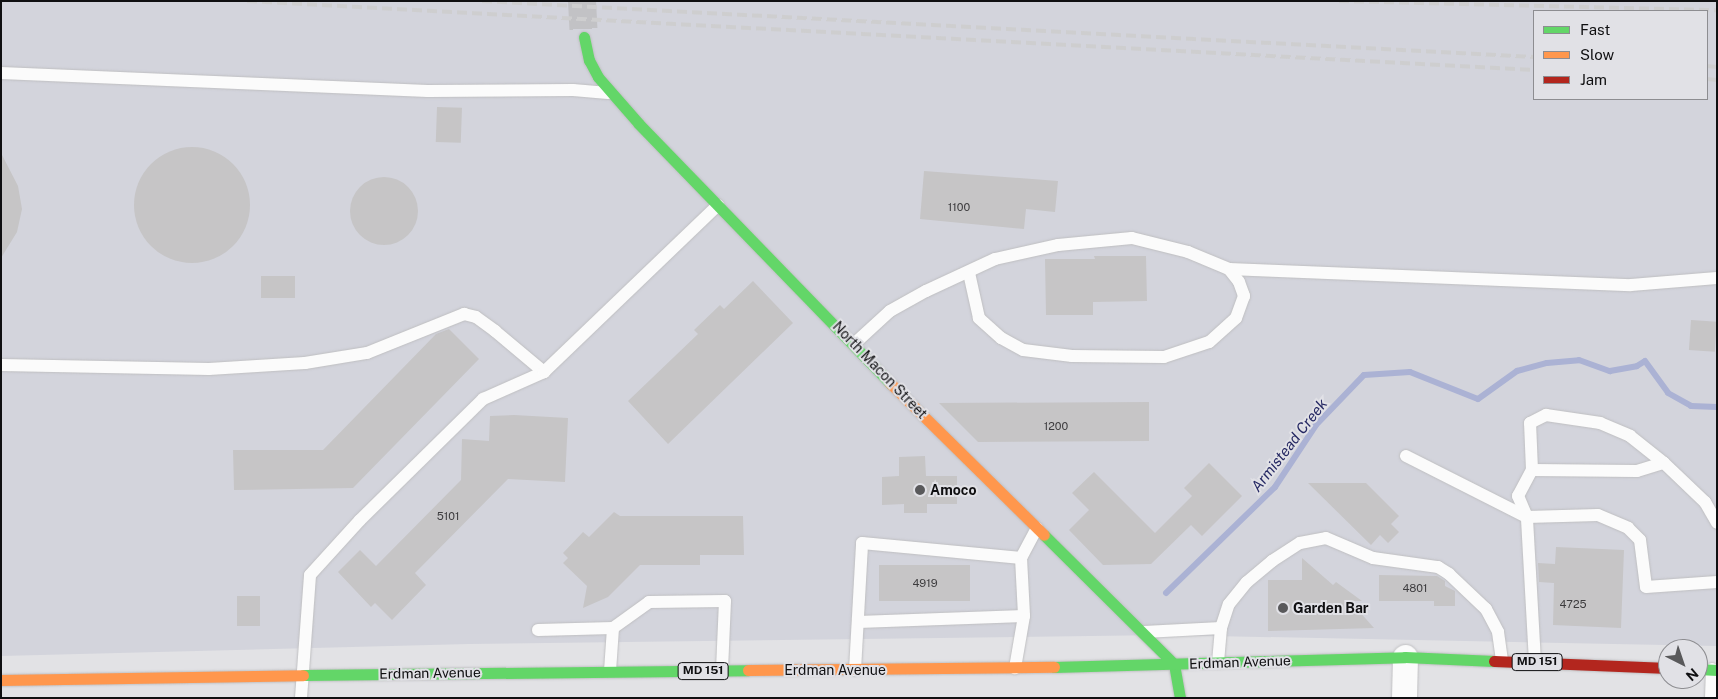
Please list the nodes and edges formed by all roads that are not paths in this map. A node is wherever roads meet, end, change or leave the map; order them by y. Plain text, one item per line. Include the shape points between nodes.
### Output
1 (584, 37) tunnel mouth
2 (1, 73) edge
3 (611, 93) junction
4 (718, 205) junction
5 (1229, 269) junction
6 (969, 273) junction
7 (1717, 278) edge
8 (854, 344) junction
9 (1, 365) edge
10 (544, 372) junction
11 (1406, 456) dead end
12 (1664, 464) junction
13 (1532, 470) junction
14 (1526, 517) junction
15 (1717, 523) edge
16 (1037, 528) junction
17 (1021, 558) junction
18 (1717, 582) edge
19 (1024, 616) junction
20 (858, 622) junction
21 (613, 628) junction
22 (1221, 628) junction
23 (538, 630) dead end
24 (1141, 632) junction
25 (1405, 657) junction
26 (1502, 660) junction
27 (1535, 662) junction
28 (1218, 663) junction
29 (1174, 664) junction
30 (1016, 668) junction
31 (1658, 668) edge
32 (1714, 669) edge
33 (722, 670) junction
34 (855, 670) junction
35 (610, 671) junction
36 (301, 675) junction
37 (1, 680) edge
38 (301, 698) edge
39 (1180, 698) edge
40 (1404, 698) edge
41 (1711, 698) edge

1 - 3 main road, North Macon Street via 589,60
2 - 3 lane via 428,91 573,90
3 - 4 main road, North Macon Street
4 - 8 main road, North Macon Street
4 - 10 lane
5 - 6 lane via 1188,252 1132,238 1058,245 995,259
5 - 6 lane via 1244,296 1236,318 1209,342 1164,357 1072,356 1024,350 1001,338 979,318
5 - 7 lane via 1631,285
6 - 8 lane via 890,311
8 - 16 main road, North Macon Street
9 - 10 lane via 209,369 314,362 366,353 464,314 476,317
10 - 36 lane via 483,399 360,520 310,575
11 - 14 lane
12 - 13 lane via 1637,471
12 - 13 lane via 1630,436 1600,423 1546,415 1530,423
12 - 15 lane via 1704,502
13 - 14 lane via 1518,496
14 - 18 lane via 1598,515 1628,528 1640,540 1646,586
14 - 27 lane
16 - 17 lane
16 - 24 main road, North Macon Street
17 - 19 lane
17 - 20 lane via 862,543
19 - 20 lane
19 - 30 lane
20 - 34 lane
21 - 23 lane
21 - 33 lane via 649,602 725,601
21 - 35 lane
22 - 24 lane
22 - 26 lane via 1229,604 1247,582 1300,542 1326,538 1373,558 1397,564 1438,567 1449,574 1486,609 1498,632
22 - 28 lane
24 - 29 main road, North Macon Street
25 - 26 main road, Erdman Avenue / MD 151
25 - 28 main road, Erdman Avenue / MD 151
25 - 40 street
26 - 27 main road, Erdman Avenue / MD 151
27 - 31 main road, Erdman Avenue / MD 151
28 - 29 main road, Erdman Avenue / MD 151
29 - 30 main road, Erdman Avenue / MD 151
29 - 39 main road
30 - 34 main road, Erdman Avenue / MD 151
32 - 41 lane
33 - 34 main road, Erdman Avenue / MD 151
33 - 35 main road, Erdman Avenue / MD 151
35 - 36 main road, Erdman Avenue / MD 151
36 - 37 main road, Erdman Avenue / MD 151
36 - 38 lane

